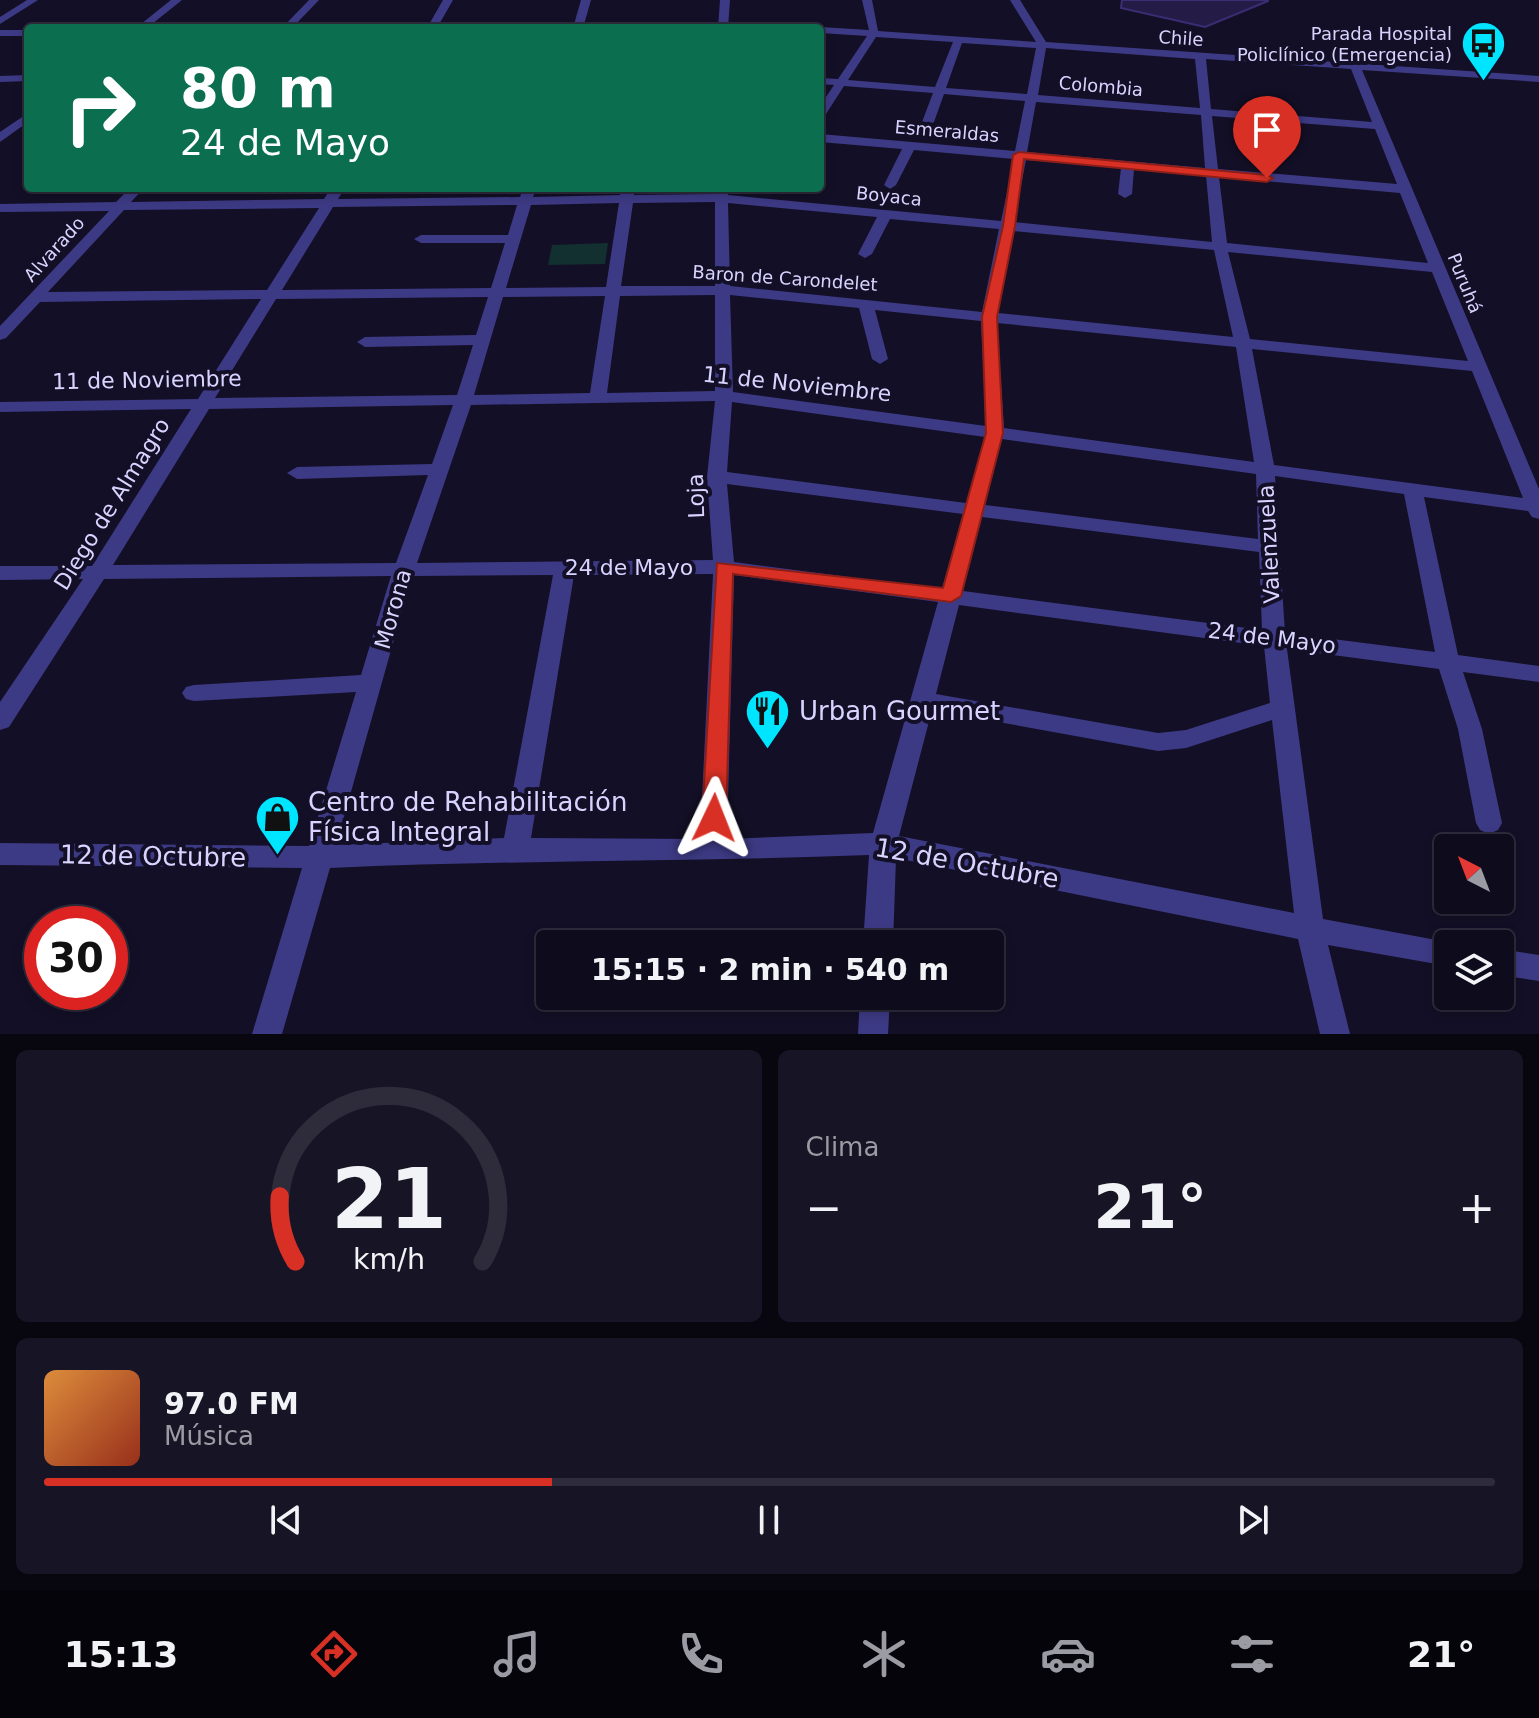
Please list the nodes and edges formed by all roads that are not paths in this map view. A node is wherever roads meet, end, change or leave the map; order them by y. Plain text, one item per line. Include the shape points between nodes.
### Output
1 (33, 0) edge
2 (177, 0) edge
3 (314, 0) edge
4 (448, 0) edge
5 (586, 0) edge
6 (725, 0) edge
7 (867, 0) edge
8 (1015, 0) edge
9 (0, 21) edge
10 (146, 24) edge
11 (291, 24) edge
12 (434, 24) edge
13 (579, 24) edge
14 (723, 24) edge
15 (824, 30) edge
16 (0, 33) edge
17 (24, 33) edge
18 (874, 33) junction
19 (959, 38) junction
20 (1042, 44) junction
21 (1200, 55) junction
22 (1355, 67) junction
23 (24, 78) edge
24 (0, 79) edge
25 (1539, 79) edge
26 (824, 81) edge
27 (844, 83) junction
28 (942, 91) junction
29 (1032, 98) junction
30 (824, 109) edge
31 (1205, 112) junction
32 (928, 122) dead end
33 (22, 126) edge
34 (1379, 126) junction
35 (0, 127) edge
36 (0, 138) edge
37 (824, 138) edge
38 (910, 146) junction
39 (1019, 155) junction
40 (1128, 166) junction
41 (1211, 174) junction
42 (890, 185) dead end
43 (1405, 189) junction
44 (133, 192) edge
45 (410, 192) edge
46 (721, 193) edge
47 (627, 194) edge
48 (1125, 194) dead end
49 (528, 195) edge
50 (333, 197) edge
51 (403, 204) junction
52 (119, 207) junction
53 (0, 208) edge
54 (885, 214) junction
55 (1009, 226) junction
56 (421, 239) dead end
57 (514, 239) junction
58 (1220, 247) junction
59 (865, 254) dead end
60 (1438, 268) junction
61 (724, 290) junction
62 (613, 291) junction
63 (497, 292) junction
64 (272, 295) junction
65 (36, 297) junction
66 (865, 303) junction
67 (989, 317) junction
68 (0, 335) edge
69 (482, 340) junction
70 (365, 342) dead end
71 (1243, 343) junction
72 (880, 359) dead end
73 (1478, 367) junction
74 (724, 396) junction
75 (598, 398) junction
76 (464, 400) junction
77 (204, 404) junction
78 (0, 407) edge
79 (995, 433) junction
80 (440, 469) junction
81 (1265, 470) junction
82 (297, 473) dead end
83 (717, 477) junction
84 (1413, 490) junction
85 (974, 507) junction
86 (1537, 510) edge
87 (1269, 547) junction
88 (724, 567) junction
89 (565, 568) junction
90 (404, 569) junction
91 (98, 572) junction
92 (0, 573) edge
93 (951, 596) junction
94 (1274, 638) junction
95 (1448, 661) junction
96 (1539, 674) edge
97 (372, 683) junction
98 (194, 693) dead end
99 (923, 700) junction
100 (1282, 708) junction
101 (0, 721) edge
102 (1489, 823) dead end
103 (883, 844) junction
104 (516, 849) junction
105 (713, 850) junction
106 (0, 854) edge
107 (322, 857) junction
108 (1310, 929) junction
109 (879, 930) edge
110 (1434, 951) edge
111 (1514, 964) edge
112 (1539, 968) edge
113 (874, 1010) edge
114 (267, 1034) edge
115 (873, 1034) edge
116 (1335, 1034) edge

1 - 9 street
2 - 10 street
3 - 11 street
4 - 12 street
5 - 13 street
6 - 14 street
7 - 18 street
8 - 20 street
15 - 18 street, Chile
16 - 17 street
18 - 19 street, Chile
18 - 27 street
19 - 20 street, Chile
19 - 28 street
20 - 21 street, Chile
20 - 29 street
21 - 22 street, Chile
21 - 31 street, Valenzuela
22 - 25 street, Chile
22 - 34 street, Puruhá
23 - 24 street
26 - 27 street, Colombia
27 - 28 street, Colombia
27 - 30 street
28 - 29 street, Colombia
28 - 32 street
29 - 31 street, Colombia
29 - 39 street
31 - 34 street, Colombia
31 - 41 street, Valenzuela
33 - 35 street
33 - 36 street
34 - 43 street, Puruhá
37 - 38 street, Esmeraldas
38 - 39 street, Esmeraldas
38 - 42 street
39 - 40 street, Esmeraldas
39 - 55 street
40 - 41 street, Esmeraldas
40 - 48 street
41 - 43 street, Esmeraldas
41 - 58 street, Valenzuela
43 - 60 street, Puruhá
44 - 52 street, Alvarado
45 - 51 street
46 - 47 street, Boyaca
46 - 54 street, Boyaca
46 - 61 street, Loja
47 - 49 street, Boyaca
47 - 62 street
49 - 51 street, Boyaca
49 - 57 street, Morona
50 - 51 street, Boyaca
50 - 52 street, Boyaca
50 - 64 street, Diego de Almagro
52 - 53 street, Boyaca
52 - 65 street, Alvarado
54 - 55 street, Boyaca
54 - 59 street
55 - 58 street, Boyaca
55 - 67 street
56 - 57 street
57 - 63 street, Morona
58 - 60 street, Boyaca
58 - 71 street, Valenzuela
60 - 73 street, Puruhá
61 - 62 street, Baron de Carondelet
61 - 66 street, Baron de Carondelet
61 - 74 street, Loja
62 - 63 street, Baron de Carondelet
62 - 75 street
63 - 64 street, Baron de Carondelet
63 - 69 street, Morona
64 - 65 street, Baron de Carondelet
64 - 77 street, Diego de Almagro
65 - 68 street, Alvarado
66 - 67 street, Baron de Carondelet
66 - 72 street
67 - 71 street, Baron de Carondelet
67 - 79 street
69 - 70 street
69 - 76 street, Morona
71 - 73 street, Baron de Carondelet
71 - 81 street, Valenzuela
73 - 86 street, Puruhá
74 - 75 street, 11 de Noviembre
74 - 79 street, 11 de Noviembre
74 - 83 street, Loja
75 - 76 street, 11 de Noviembre
76 - 77 street, 11 de Noviembre
76 - 80 street, Morona
77 - 78 street, 11 de Noviembre
77 - 91 street, Diego de Almagro
79 - 81 street, 11 de Noviembre
79 - 85 street
80 - 82 street
80 - 90 street, Morona
81 - 84 street, 11 de Noviembre
81 - 87 street, Valenzuela
83 - 85 street
83 - 88 street, Loja
84 - 86 street, 11 de Noviembre
84 - 95 street
85 - 87 street
85 - 93 street
87 - 94 street, Valenzuela
88 - 89 street, 24 de Mayo
88 - 93 street, 24 de Mayo
88 - 105 street, Loja
89 - 90 street, 24 de Mayo
89 - 104 street
90 - 91 street, 24 de Mayo
90 - 97 street, Morona
91 - 92 street, 24 de Mayo
91 - 101 street, Diego de Almagro
93 - 94 street, 24 de Mayo
93 - 99 street
94 - 95 street, 24 de Mayo
94 - 100 street, Valenzuela
95 - 96 street, 24 de Mayo
95 - 102 street via 1470,729
97 - 98 street
97 - 107 street, Morona
99 - 100 street via 1158,742 1186,739
99 - 103 street
100 - 108 street, Valenzuela
103 - 105 street, 12 de Octubre
103 - 108 street, 12 de Octubre
103 - 109 street
104 - 105 street, 12 de Octubre
104 - 107 street, 12 de Octubre
106 - 107 street, 12 de Octubre
107 - 114 street, Morona
108 - 110 street, 12 de Octubre
108 - 116 street, Valenzuela
111 - 112 street
113 - 115 street

